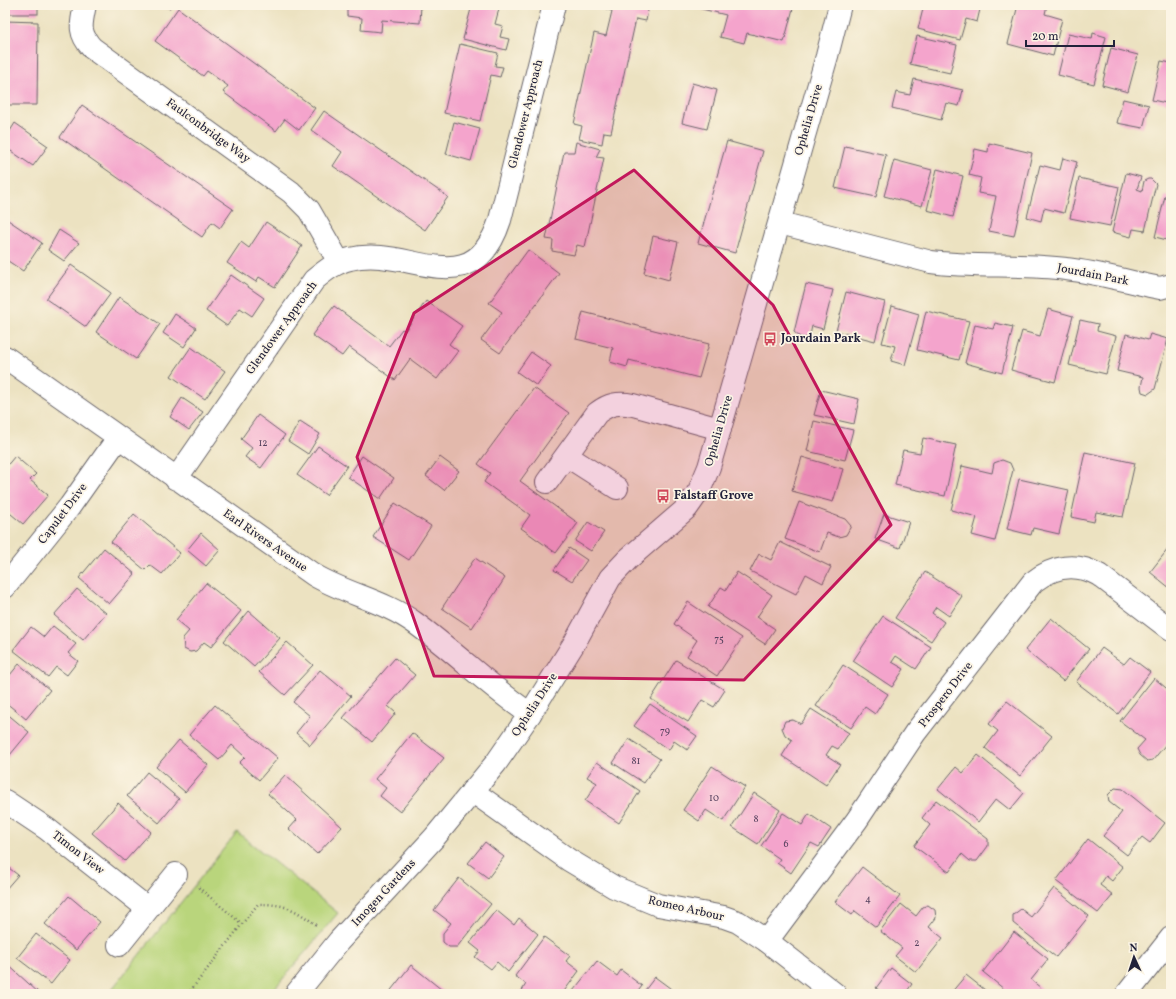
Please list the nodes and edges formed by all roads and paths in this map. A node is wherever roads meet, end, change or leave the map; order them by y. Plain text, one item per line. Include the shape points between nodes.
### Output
1 (85, 5) edge
2 (554, 5) edge
3 (840, 5) edge
4 (780, 223) junction
5 (339, 262) junction
6 (1171, 286) edge
7 (5, 357) edge
8 (720, 429) junction
9 (118, 438) junction
10 (567, 456) junction
11 (176, 479) junction
12 (547, 482) dead end
13 (617, 488) dead end
14 (5, 587) edge
15 (1171, 630) edge
16 (530, 714) junction
17 (472, 792) junction
18 (5, 801) edge
19 (186, 880) joint
20 (147, 908) junction
21 (242, 924) junction
22 (1171, 938) edge
23 (339, 941) junction
24 (767, 941) junction
25 (119, 945) dead end
26 (188, 994) edge
27 (296, 994) edge
28 (835, 994) edge
29 (1127, 994) edge

1 - 5 street, Faulconbridge Way via 81,22 84,40 291,192 309,210
2 - 5 street, Glendower Approach via 500,220 485,249 476,257 451,268 430,266 396,257 351,258
3 - 4 street, Ophelia Drive
4 - 6 street, Jourdain Park via 931,262 956,266 1030,266 1066,269 1160,288
4 - 8 street, Ophelia Drive
5 - 11 street, Glendower Approach via 314,280
7 - 9 street, Earl Rivers Avenue
8 - 10 street via 633,405 608,405 597,413
8 - 16 street, Ophelia Drive via 709,467 693,500 610,578 575,642
9 - 11 street, Earl Rivers Avenue
9 - 14 street, Capulet Drive via 70,506
10 - 12 street
10 - 13 street
11 - 16 street, Earl Rivers Avenue via 314,575 391,609 415,623
15 - 24 street, Prospero Drive via 1090,570 1072,567 1055,569 1033,582 915,733 857,820
16 - 17 street, Ophelia Drive
17 - 23 street, Imogen Gardens via 434,838
17 - 24 street, Romeo Arbour via 569,860 614,887 658,905 724,917 738,922
18 - 20 street, Timon View via 47,829
19 - 20 street
19 - 21 path
20 - 25 street
21 - 23 path via 258,904 276,904 293,909
21 - 26 path
22 - 29 street
23 - 27 street, Imogen Gardens
24 - 28 street, Romeo Arbour

